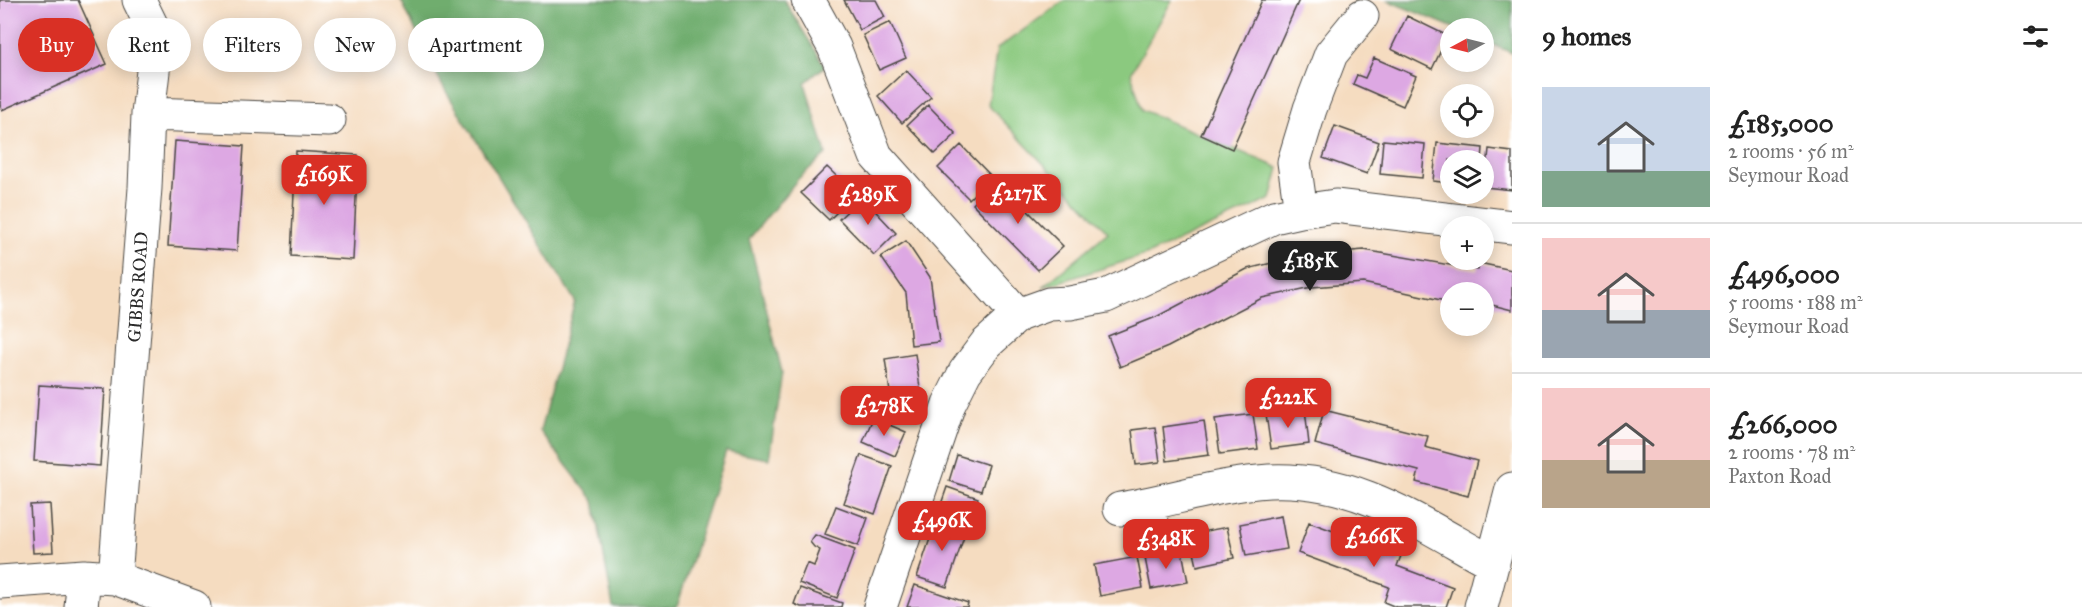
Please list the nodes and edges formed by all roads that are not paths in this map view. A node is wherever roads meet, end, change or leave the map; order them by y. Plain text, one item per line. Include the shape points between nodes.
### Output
1 (139, 0) edge
2 (808, 0) edge
3 (1346, 23) dead end
4 (148, 114) junction
5 (329, 120) dead end
6 (1300, 211) junction
7 (1512, 227) edge
8 (1018, 315) junction
9 (1510, 510) edge
10 (1140, 516) dead end
11 (1493, 563) junction
12 (0, 582) edge
13 (94, 587) edge
14 (194, 607) edge
15 (880, 607) edge
16 (1481, 607) edge

1 - 4 street, GIBBS ROAD via 157,37
2 - 8 street via 834,47 876,156
3 - 6 street via 1310,109 1294,162
4 - 5 street
4 - 13 street, GIBBS ROAD via 146,188
6 - 7 street via 1335,206
6 - 8 street via 1274,217 1106,296 1049,304
8 - 15 street via 986,344 965,372 949,404
9 - 11 street
10 - 11 street via 1238,485 1303,482 1332,486 1388,506
11 - 16 street
12 - 13 street
13 - 14 street

